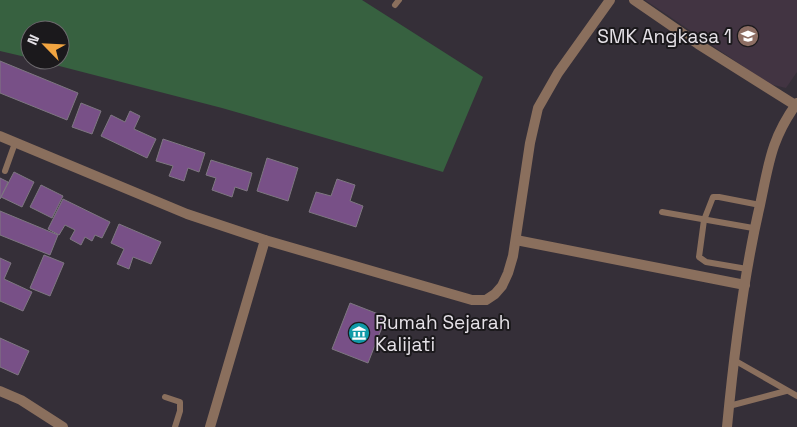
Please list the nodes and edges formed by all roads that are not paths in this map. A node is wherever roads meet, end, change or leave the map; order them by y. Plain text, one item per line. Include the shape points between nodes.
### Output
1 (610, 0) edge
2 (634, 0) edge
3 (796, 104) edge
4 (0, 136) edge
5 (15, 143) junction
6 (5, 171) dead end
7 (760, 205) junction
8 (662, 212) dead end
9 (704, 220) junction
10 (753, 228) junction
11 (265, 240) junction
12 (516, 240) junction
13 (747, 269) junction
14 (745, 285) junction
15 (734, 360) junction
16 (0, 391) edge
17 (786, 391) junction
18 (165, 396) dead end
19 (797, 396) edge
20 (729, 406) junction
21 (63, 427) edge
22 (175, 427) edge
23 (210, 427) edge
24 (727, 427) edge

1 - 12 street via 558,73 538,108
2 - 3 street
3 - 7 street via 775,140
4 - 5 street
5 - 6 lane
5 - 11 street via 187,214
7 - 9 lane via 713,197
7 - 10 street
8 - 9 lane
9 - 10 lane
9 - 13 lane via 699,257 706,262
10 - 13 street
11 - 12 street via 472,300 486,300 502,286
11 - 23 street
12 - 14 street
13 - 14 street
14 - 15 street
15 - 17 lane
15 - 20 street
16 - 21 street via 21,400
17 - 19 lane
17 - 20 lane
18 - 22 lane via 180,402
20 - 24 street

